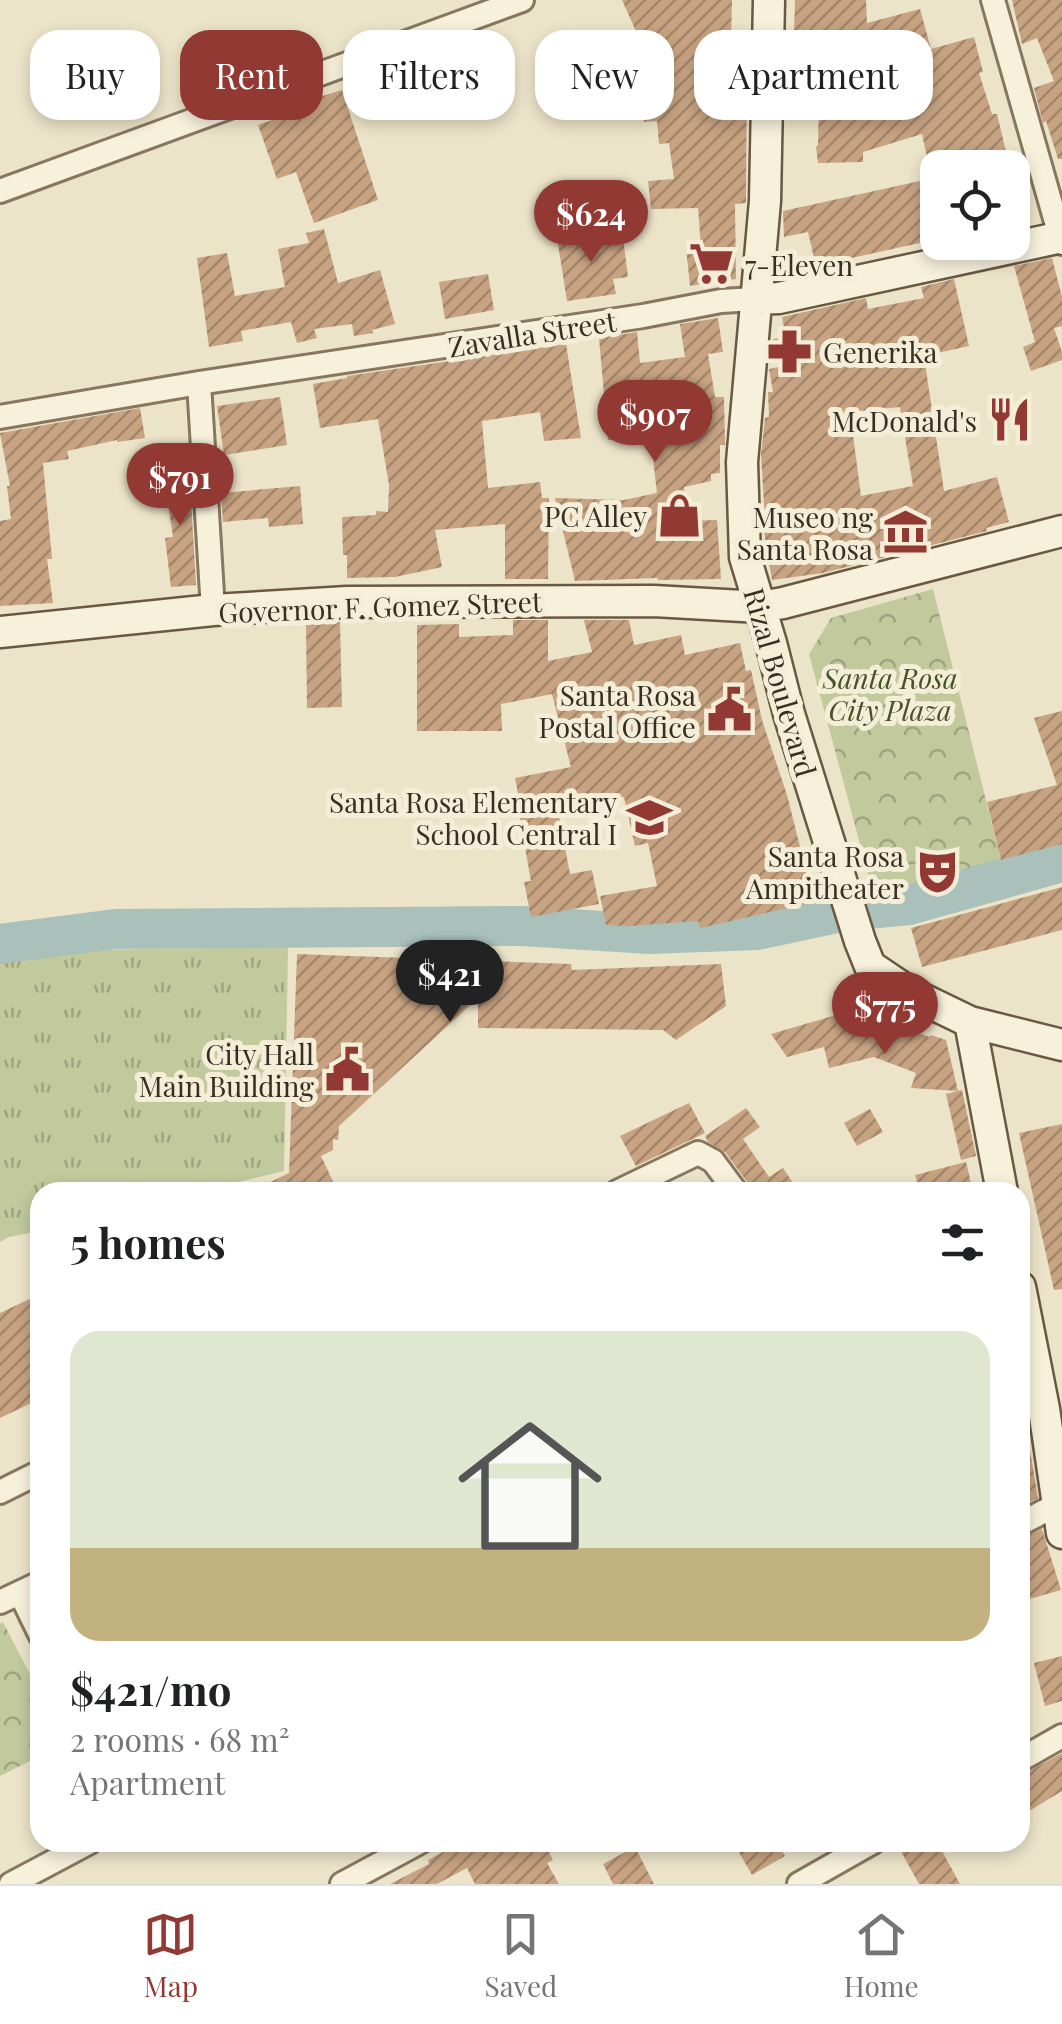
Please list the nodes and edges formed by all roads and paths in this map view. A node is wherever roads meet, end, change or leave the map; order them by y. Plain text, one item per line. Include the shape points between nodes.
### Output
1 (522, 0) edge
2 (770, 0) edge
3 (994, 0) edge
4 (0, 191) edge
5 (1062, 239) edge
6 (755, 299) junction
7 (198, 383) junction
8 (0, 417) edge
9 (1062, 531) edge
10 (760, 606) junction
11 (213, 610) junction
12 (0, 632) edge
13 (970, 1022) junction
14 (1062, 1045) edge
15 (638, 1182) edge
16 (729, 1182) edge
17 (1000, 1182) edge
18 (1030, 1359) edge
19 (30, 1477) edge
20 (0, 1492) edge
21 (1059, 1519) edge
22 (1030, 1523) edge
23 (1062, 1736) edge
24 (1030, 1754) edge
25 (71, 1852) edge
26 (401, 1852) edge
27 (855, 1852) edge
28 (11, 1884) edge
29 (342, 1884) edge
30 (799, 1884) edge

1 - 4 street
2 - 6 main road, Rizal Boulevard via 765,201
3 - 5 street
5 - 6 main road, Zavalla Street
6 - 7 street, Zavalla Street
6 - 10 main road, Rizal Boulevard via 742,462 745,557
7 - 8 street, Zavalla Street
7 - 11 street
9 - 10 main road, Governor F. Gomez Street
10 - 11 main road, Governor F. Gomez Street via 366,602
10 - 13 main road, Rizal Boulevard via 870,966
11 - 12 main road, Governor F. Gomez Street
13 - 14 main road, Rizal Boulevard
13 - 17 main road
15 - 16 street via 698,1154 714,1161
18 - 21 main road
19 - 20 street
21 - 22 street
23 - 24 street
25 - 28 street
26 - 29 street
27 - 30 street

